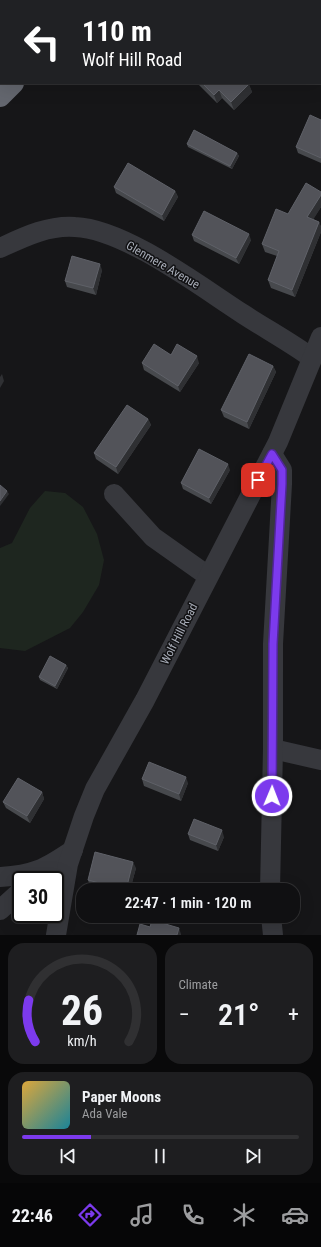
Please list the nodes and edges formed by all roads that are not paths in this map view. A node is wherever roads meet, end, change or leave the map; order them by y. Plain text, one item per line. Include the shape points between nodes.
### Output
1 (12, 84) edge
2 (0, 96) edge
3 (0, 248) edge
4 (321, 337) edge
5 (312, 358) junction
6 (272, 454) junction
7 (114, 494) dead end
8 (208, 576) junction
9 (273, 749) junction
10 (321, 760) edge
11 (73, 850) junction
12 (42, 871) edge
13 (0, 877) edge
14 (12, 879) edge
15 (270, 883) edge
16 (12, 897) edge
17 (0, 910) edge
18 (272, 923) edge
19 (56, 935) edge
20 (273, 935) edge

1 - 2 highway
3 - 5 street, Glenmere Avenue via 53,228 83,228 106,234 157,258
4 - 5 street, Wolf Hill Road
5 - 6 street, Wolf Hill Road
6 - 8 street, Wolf Hill Road
6 - 9 street via 282,470 273,644
7 - 8 street via 153,537
8 - 11 street, Wolf Hill Road via 145,700 95,789
9 - 10 street
9 - 15 street
11 - 12 street
11 - 19 street, Wolf Hill Road via 64,879
13 - 14 street
16 - 17 street
18 - 20 street

